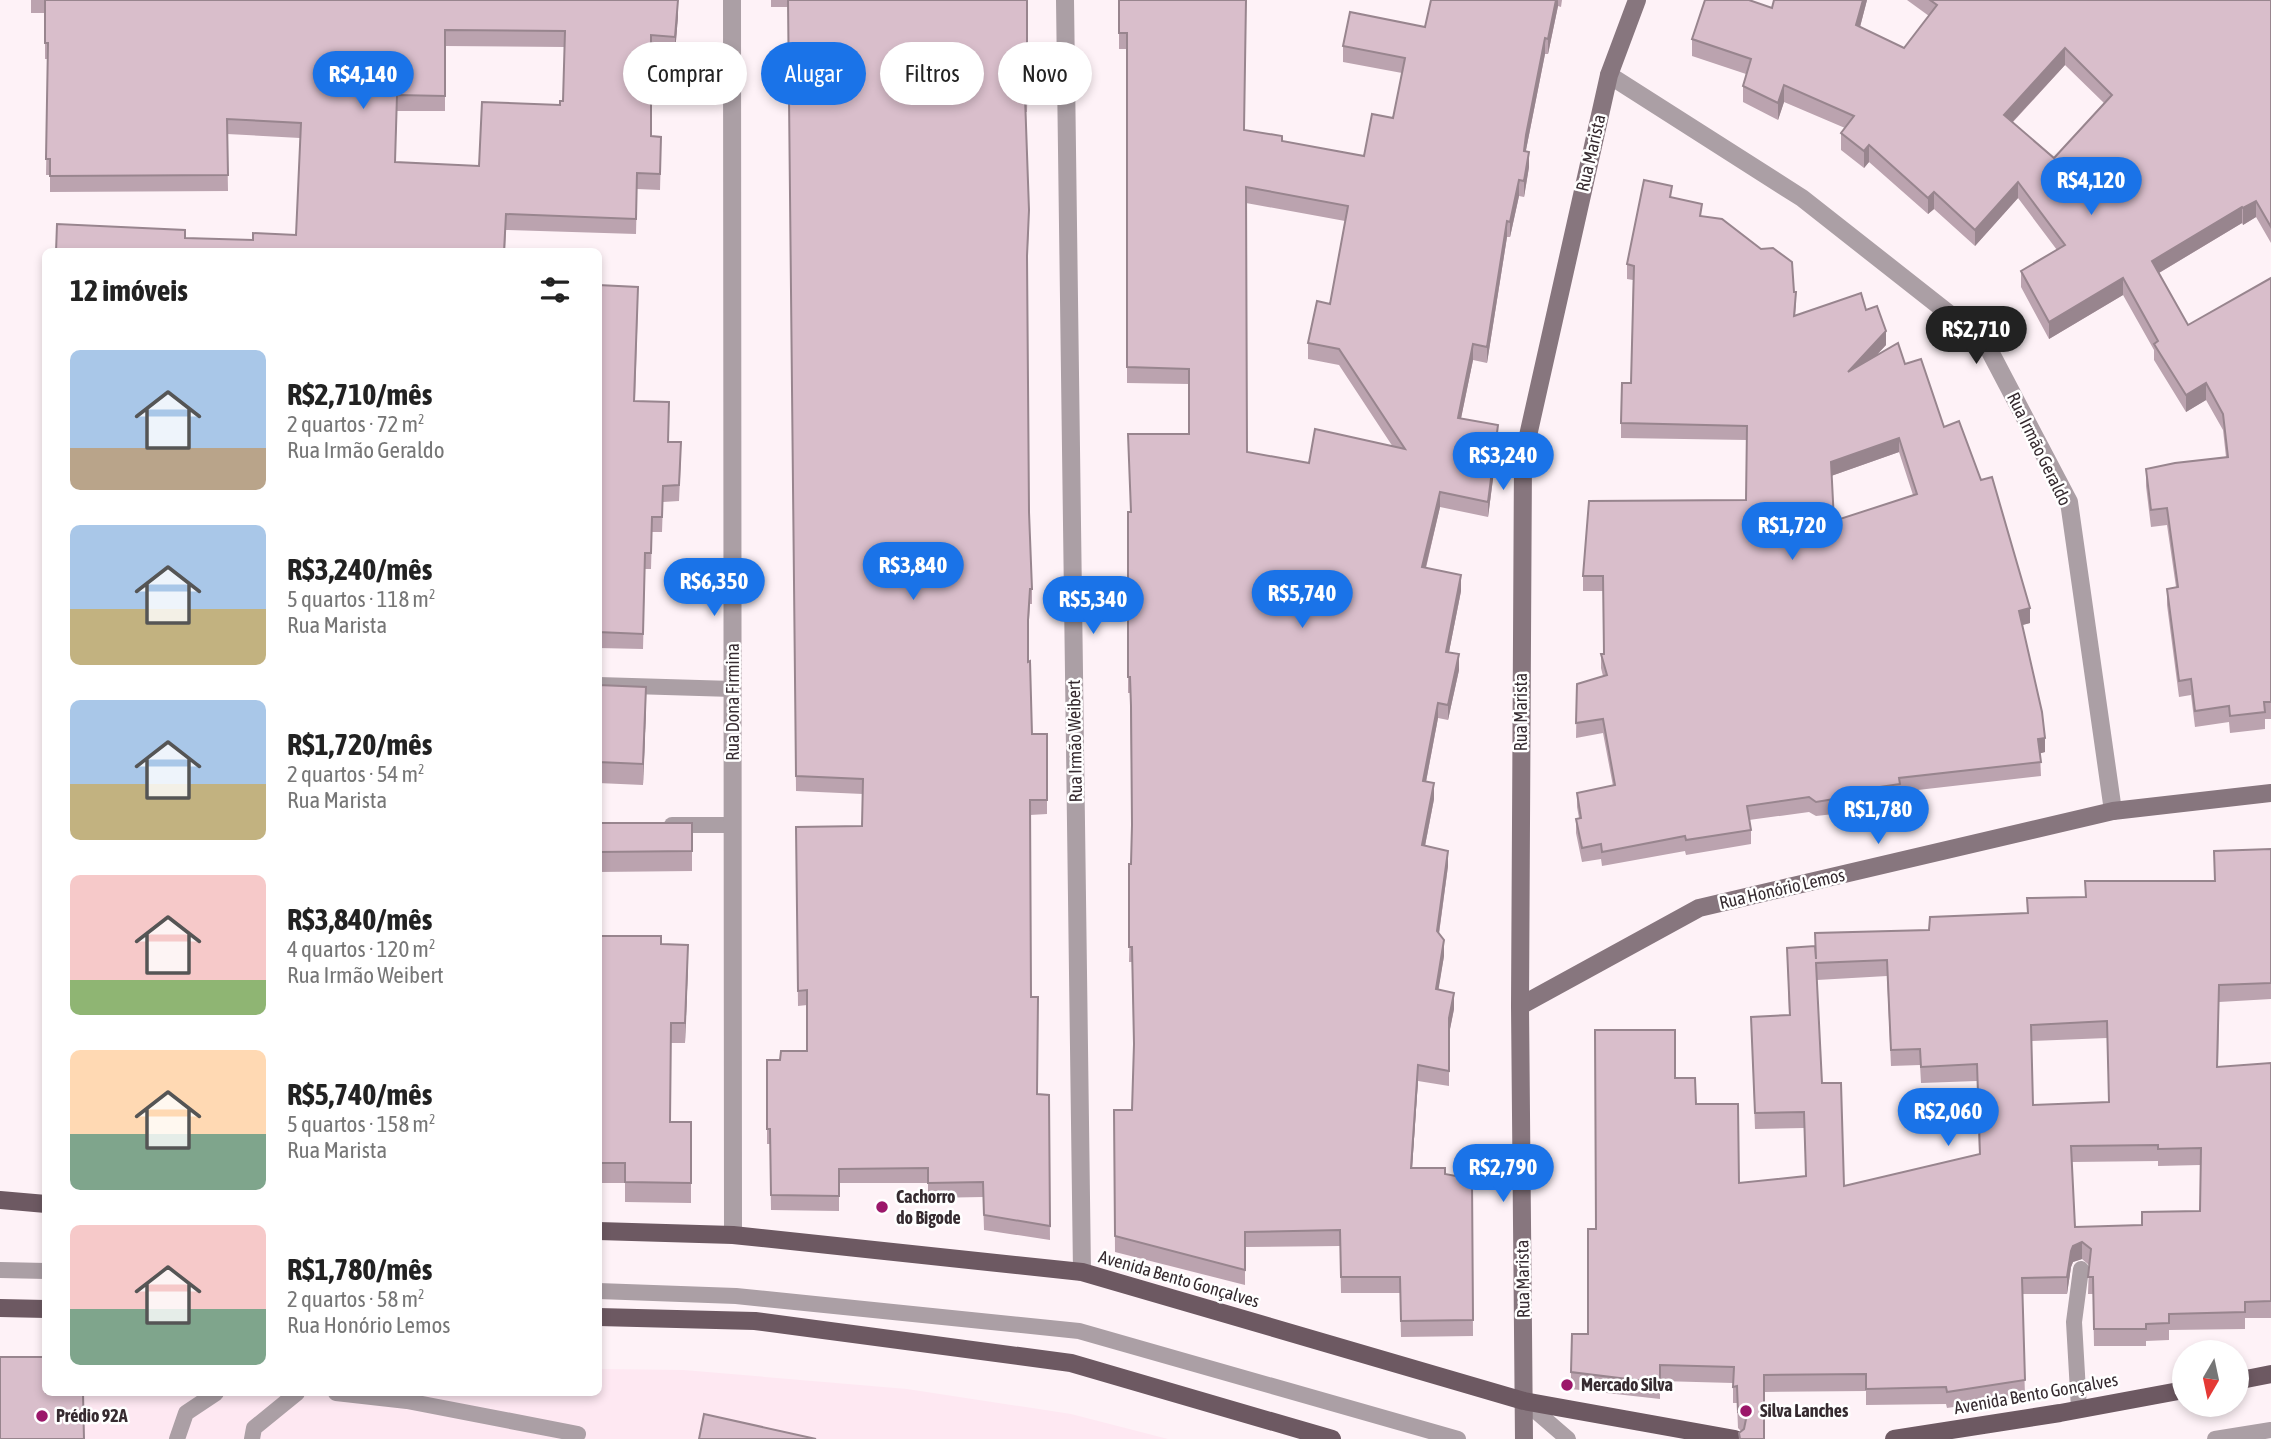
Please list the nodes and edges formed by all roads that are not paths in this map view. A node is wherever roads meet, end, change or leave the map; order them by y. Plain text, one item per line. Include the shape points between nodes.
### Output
1 (732, 0) edge
2 (1065, 0) edge
3 (1637, 0) edge
4 (1609, 75) junction
5 (602, 685) edge
6 (733, 689) junction
7 (2271, 793) edge
8 (2113, 811) junction
9 (652, 825) edge
10 (733, 825) junction
11 (1520, 1006) junction
12 (0, 1200) edge
13 (42, 1204) edge
14 (602, 1231) edge
15 (733, 1235) junction
16 (2081, 1269) dead end
17 (0, 1270) edge
18 (42, 1271) edge
19 (1083, 1272) junction
20 (602, 1291) edge
21 (0, 1308) edge
22 (42, 1309) edge
23 (602, 1317) edge
24 (2271, 1374) edge
25 (2249, 1378) edge
26 (2172, 1392) edge
27 (212, 1396) edge
28 (293, 1396) edge
29 (363, 1396) edge
30 (1524, 1401) junction
31 (2079, 1409) junction
32 (2271, 1430) edge
33 (578, 1434) dead end
34 (177, 1439) edge
35 (252, 1439) edge
36 (1332, 1439) edge
37 (1458, 1439) edge
38 (1524, 1439) edge
39 (1568, 1439) edge
40 (1735, 1439) edge
41 (1894, 1439) edge
42 (2215, 1439) edge

1 - 6 street, Rua Dona Firmina
2 - 19 street, Rua Irmão Weibert
3 - 4 street, Rua Marista
4 - 8 street, Rua Irmão Geraldo via 1802,198 1985,342 2069,502
4 - 11 street, Rua Marista via 1523,458
5 - 6 lane
6 - 10 street, Rua Dona Firmina
7 - 8 street, Rua Honório Lemos
8 - 11 street, Rua Honório Lemos via 1699,908
9 - 10 lane
10 - 15 street, Rua Dona Firmina
11 - 30 street, Rua Marista
12 - 13 main road
14 - 15 main road, Avenida Bento Gonçalves
15 - 19 main road, Avenida Bento Gonçalves
16 - 31 lane via 2074,1322
17 - 18 lane
19 - 30 main road, Avenida Bento Gonçalves
20 - 37 lane via 736,1296 1079,1331
21 - 22 main road
23 - 36 main road via 755,1321 1071,1363
24 - 25 main road
26 - 31 main road, Avenida Bento Gonçalves
27 - 34 lane via 186,1413
28 - 35 lane via 254,1428
29 - 33 lane
30 - 38 street, Rua Marista
30 - 39 lane
30 - 40 main road, Avenida Bento Gonçalves
31 - 41 main road, Avenida Bento Gonçalves
32 - 42 lane

